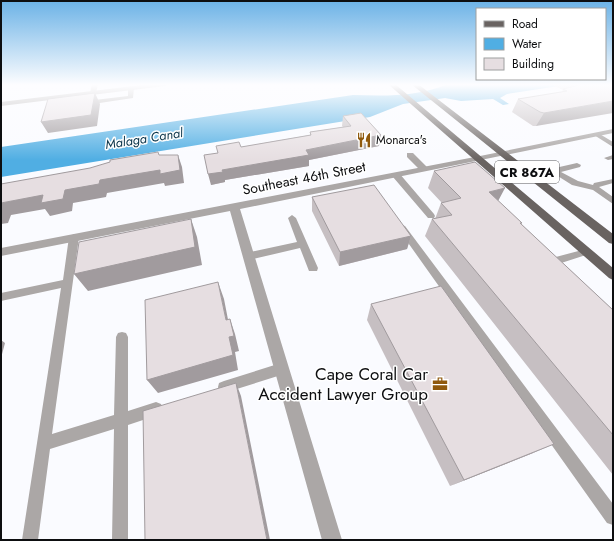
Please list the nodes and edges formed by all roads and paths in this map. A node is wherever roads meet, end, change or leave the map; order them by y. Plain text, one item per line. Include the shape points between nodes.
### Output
1 (422, 109) edge
2 (448, 109) edge
3 (613, 131) edge
4 (596, 134) junction
5 (613, 145) edge
6 (504, 154) junction
7 (410, 155) dead end
8 (480, 158) junction
9 (577, 165) dead end
10 (424, 169) junction
11 (396, 175) junction
12 (367, 180) junction
13 (613, 181) edge
14 (595, 188) junction
15 (376, 193) edge
16 (613, 201) edge
17 (234, 206) junction
18 (431, 216) dead end
19 (292, 218) dead end
20 (395, 219) edge
21 (74, 237) junction
22 (613, 240) edge
23 (303, 244) junction
24 (1, 252) edge
25 (586, 252) junction
26 (248, 256) junction
27 (555, 261) edge
28 (313, 268) dead end
29 (613, 275) edge
30 (68, 283) junction
31 (1, 297) edge
32 (122, 337) dead end
33 (281, 369) junction
34 (213, 390) edge
35 (168, 405) edge
36 (122, 419) junction
37 (44, 444) junction
38 (613, 517) edge
39 (30, 540) edge
40 (120, 540) edge
41 (332, 540) edge

1 - 8 main road, CR 867A
2 - 6 main road, CR 867A
3 - 4 street, Southeast 46th Street
4 - 5 lane
4 - 6 street, Southeast 46th Street
6 - 8 street, Southeast 46th Street
6 - 22 main road, CR 867A
7 - 10 lane
8 - 10 street, Southeast 46th Street
8 - 25 main road, CR 867A
9 - 14 lane via 557,172 570,182
10 - 11 street, Southeast 46th Street
11 - 12 street, Southeast 46th Street
11 - 18 lane
12 - 15 lane
12 - 17 street, Southeast 46th Street
13 - 14 lane
14 - 16 lane
17 - 21 street, Southeast 46th Street
17 - 26 street
19 - 23 lane
20 - 38 lane
21 - 24 street, Southeast 46th Street
21 - 30 lane
23 - 26 lane
23 - 28 lane
25 - 27 lane
25 - 29 main road, CR 867A
26 - 33 street
30 - 31 lane
30 - 37 lane
32 - 36 lane
33 - 34 lane
33 - 41 street
35 - 36 lane
36 - 37 lane
36 - 40 lane
37 - 39 lane

